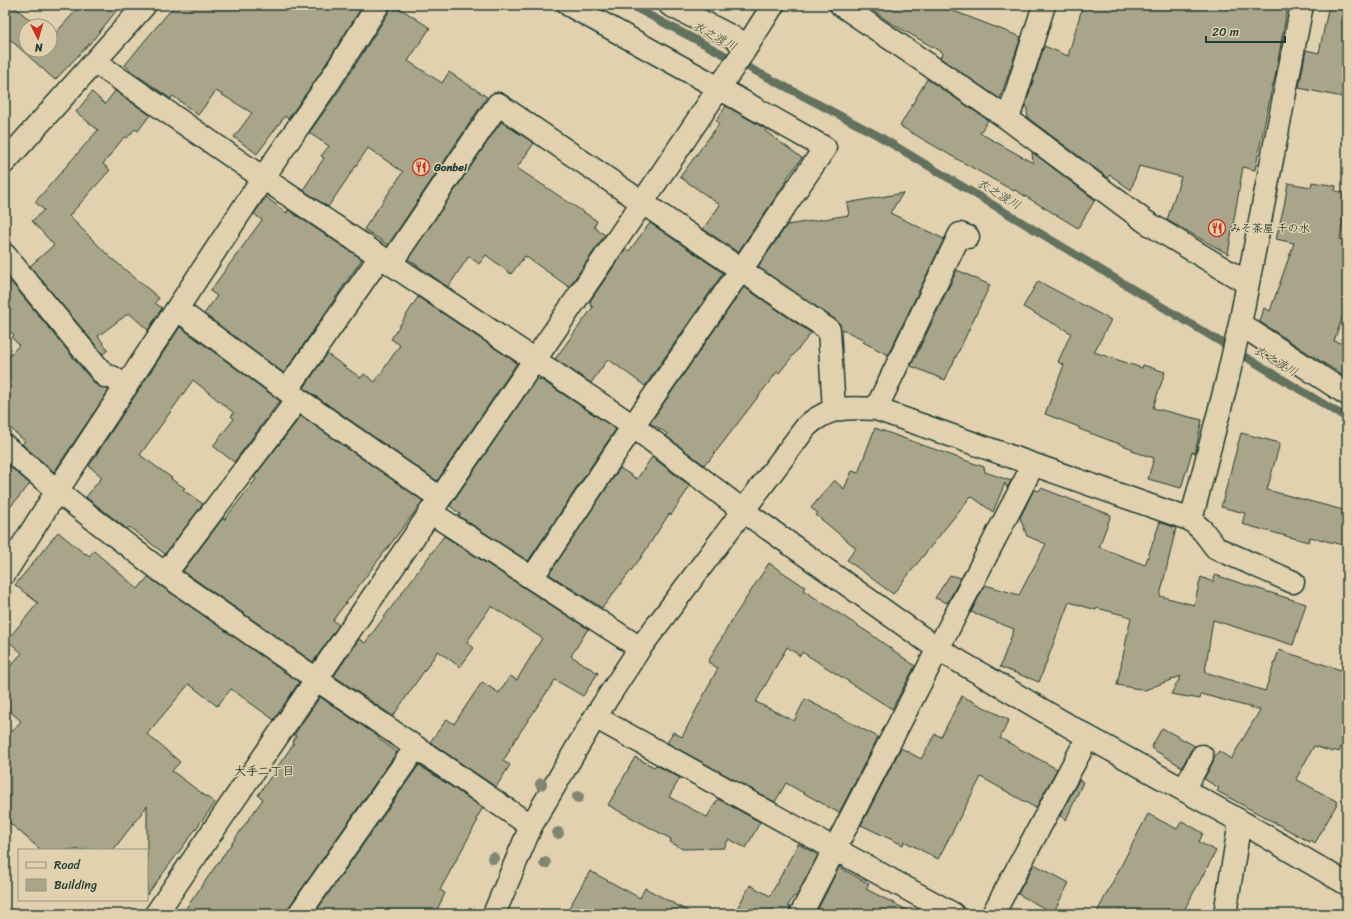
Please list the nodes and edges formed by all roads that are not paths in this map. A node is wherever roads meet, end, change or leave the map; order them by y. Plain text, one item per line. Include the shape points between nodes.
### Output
1 (145, 5) edge
2 (378, 5) edge
3 (569, 5) edge
4 (670, 5) edge
5 (773, 5) edge
6 (841, 5) edge
7 (1044, 5) edge
8 (1302, 5) edge
9 (746, 48) junction
10 (95, 62) junction
11 (721, 85) junction
12 (1008, 119) junction
13 (5, 162) edge
14 (264, 178) junction
15 (642, 203) junction
16 (968, 237) dead end
17 (5, 255) edge
18 (386, 260) junction
19 (740, 270) junction
20 (1247, 283) junction
21 (177, 309) junction
22 (1240, 324) junction
23 (534, 360) junction
24 (126, 387) junction
25 (292, 394) junction
26 (1347, 394) edge
27 (876, 409) junction
28 (834, 410) junction
29 (633, 426) junction
30 (5, 446) edge
31 (1033, 465) junction
32 (57, 491) junction
33 (435, 505) junction
34 (742, 510) junction
35 (1191, 520) junction
36 (5, 573) edge
37 (165, 574) junction
38 (532, 578) junction
39 (1293, 582) dead end
40 (640, 648) junction
41 (938, 649) junction
42 (316, 679) junction
43 (595, 717) junction
44 (1088, 737) junction
45 (416, 747) junction
46 (1202, 756) dead end
47 (1184, 790) junction
48 (1240, 821) junction
49 (532, 826) junction
50 (835, 850) junction
51 (1347, 884) edge
52 (156, 914) edge
53 (299, 914) edge
54 (494, 914) edge
55 (801, 914) edge
56 (953, 914) edge
57 (993, 914) edge
58 (1225, 914) edge

1 - 10 street
2 - 14 street
3 - 11 street
4 - 9 street
5 - 9 street
6 - 12 street
7 - 12 street
8 - 20 street
9 - 11 street
10 - 13 street
10 - 14 street
11 - 15 street
11 - 19 street via 824,148
12 - 20 street via 1146,222
14 - 18 street
14 - 21 street
15 - 18 street via 498,104
15 - 19 street
15 - 23 street
16 - 27 street via 960,234
17 - 24 street via 105,376 112,377
18 - 23 street
18 - 25 street
19 - 28 street via 829,330
19 - 29 street
20 - 22 street
21 - 24 street
21 - 25 street
22 - 26 street
22 - 35 street
23 - 29 street
23 - 33 street
24 - 32 street
25 - 33 street
25 - 37 street
27 - 28 street
27 - 31 street
28 - 34 street via 821,415 806,427
29 - 34 street
29 - 38 street
30 - 32 street
31 - 35 street
31 - 41 street
32 - 36 street
32 - 37 street
33 - 38 street
33 - 42 street
34 - 40 street
34 - 41 street
35 - 39 street via 1216,548
37 - 42 street
38 - 40 street
40 - 43 street
41 - 44 street
41 - 50 street
42 - 45 street
42 - 52 street
43 - 49 street
43 - 50 street
44 - 47 street
44 - 57 street
45 - 49 street
45 - 53 street
46 - 47 street
47 - 48 street
48 - 51 street
48 - 58 street
49 - 54 street
50 - 55 street
50 - 56 street

